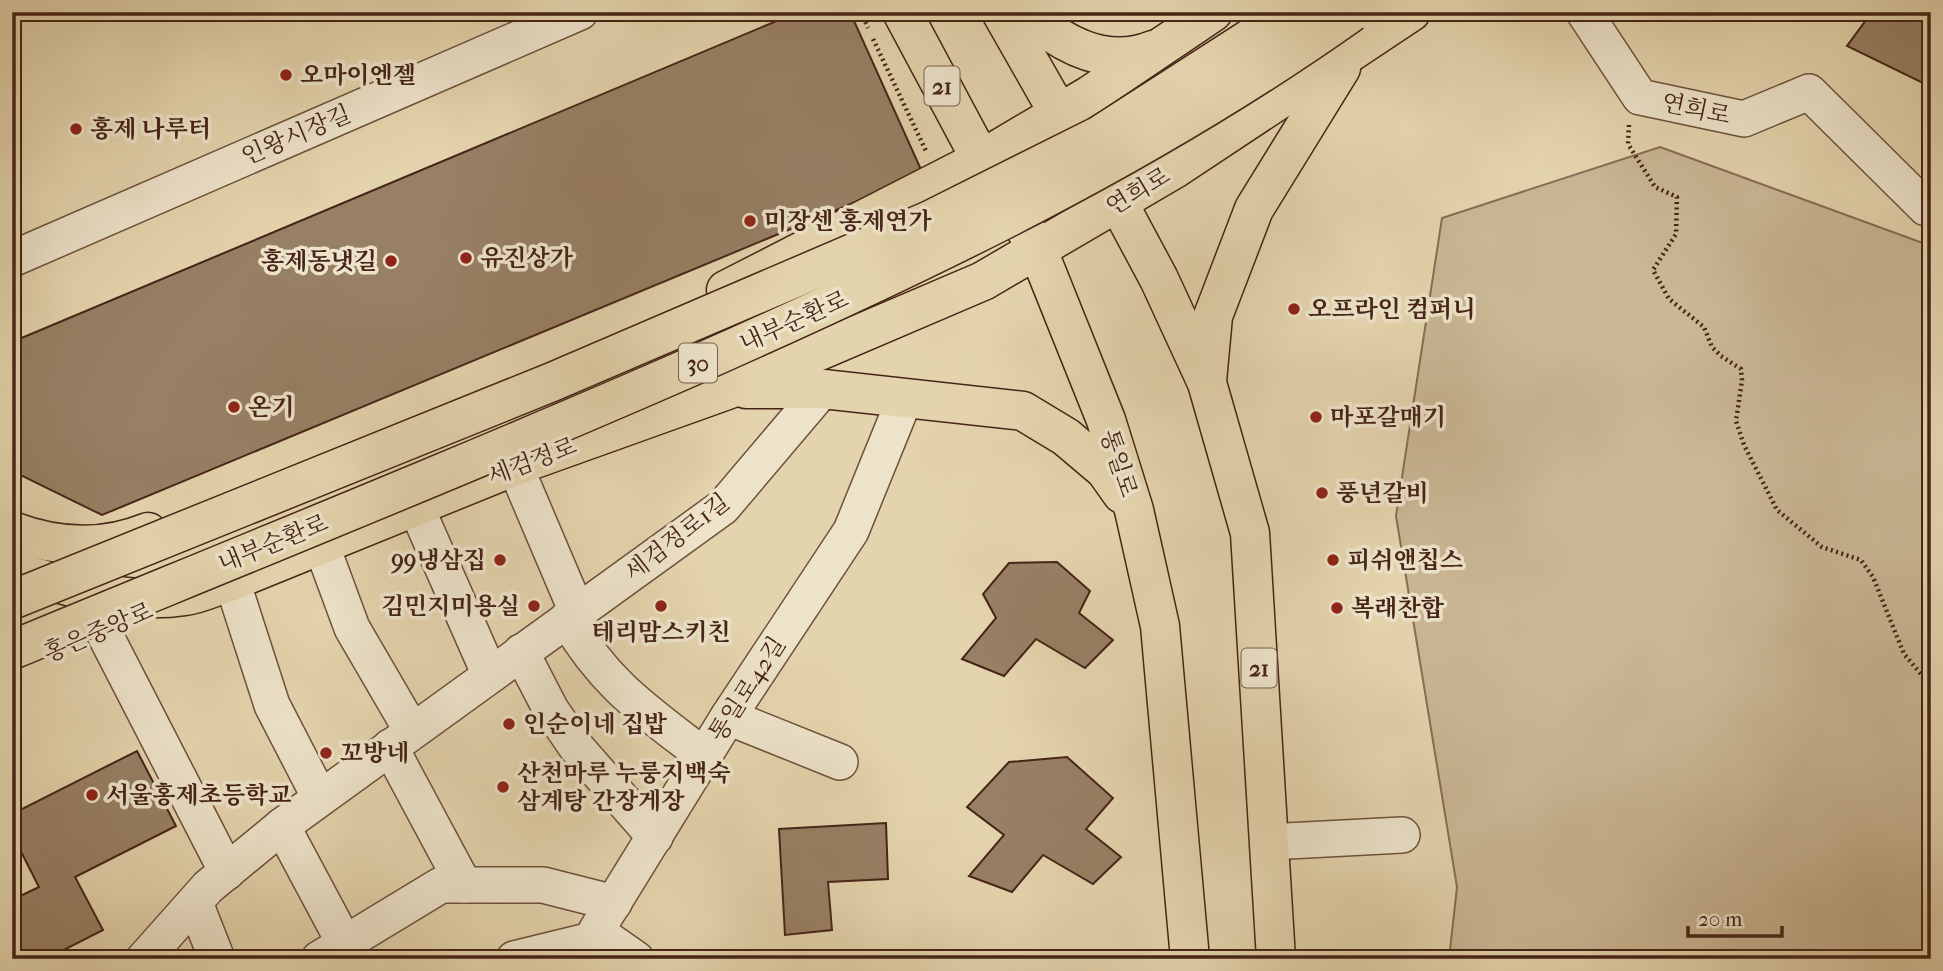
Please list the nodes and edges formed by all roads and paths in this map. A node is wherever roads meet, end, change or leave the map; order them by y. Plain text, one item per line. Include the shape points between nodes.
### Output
1 (580, 12) edge
2 (861, 12) edge
3 (902, 12) edge
4 (1001, 12) edge
5 (1025, 12) edge
6 (1213, 12) edge
7 (1291, 12) edge
8 (1352, 12) edge
9 (1411, 12) edge
10 (1584, 12) edge
11 (1165, 46) junction
12 (1349, 55) junction
13 (1629, 82) junction
14 (1062, 112) junction
15 (982, 159) junction
16 (931, 161) dead end
17 (1121, 202) junction
18 (1926, 208) dead end
19 (1037, 248) junction
20 (12, 259) edge
21 (1207, 383) junction
22 (730, 389) junction
23 (823, 389) junction
24 (905, 397) junction
25 (515, 466) junction
26 (416, 507) junction
27 (1134, 510) junction
28 (21, 534) edge
29 (321, 544) junction
30 (12, 570) edge
31 (232, 581) junction
32 (59, 584) junction
33 (185, 596) junction
34 (12, 600) edge
35 (12, 606) edge
36 (572, 615) junction
37 (102, 629) junction
38 (12, 650) edge
39 (521, 652) junction
40 (12, 669) edge
41 (490, 675) junction
42 (1931, 687) edge
43 (728, 717) junction
44 (401, 739) junction
45 (704, 756) junction
46 (840, 762) dead end
47 (320, 798) junction
48 (282, 826) junction
49 (1402, 835) dead end
50 (655, 837) junction
51 (1268, 842) junction
52 (227, 872) junction
53 (464, 885) junction
54 (195, 903) junction
55 (614, 903) junction
56 (604, 937) junction
57 (332, 952) edge
58 (144, 959) edge
59 (217, 959) edge
60 (514, 959) edge
61 (636, 959) edge
62 (1190, 959) edge
63 (1276, 959) edge

1 - 20 street, 인왕시장길
2 - 16 path
3 - 15 main road, 통일로 / 21
4 - 14 main road
5 - 11 main road via 1073,47 1105,57 1142,55
6 - 11 main road
7 - 34 main road, 내부순환로 / 30, bridge via 1100,135 930,219 552,382
8 - 38 main road, 내부순환로 / 30, bridge via 1155,141 872,287 560,424
9 - 12 main road, 연희로
10 - 13 street, 연희로
11 - 14 main road
12 - 17 main road, 연희로
12 - 21 main road via 1254,209 1213,316
13 - 18 street, 연희로 via 1640,97 1744,119 1809,92
13 - 42 path via 1629,144 1655,187 1677,197 1676,234 1653,270 1669,299 1704,327 1720,356 1741,369 1736,421 1777,510 1822,547 1861,560 1873,577 1904,654
14 - 15 main road
14 - 17 main road
15 - 19 main road, 통일로 / 21
15 - 28 main road via 649,330 144,534 77,546
17 - 19 main road, 연희로
17 - 21 main road, 21
19 - 22 main road, 세검정로 via 983,281
19 - 27 main road, 통일로 / 21 via 1105,420
21 - 51 main road, 21 via 1250,533
22 - 23 main road
22 - 25 main road, 세검정로
23 - 24 main road
23 - 36 street, 세검정로1길 via 723,508
24 - 27 main road via 1023,411 1066,437 1105,470
24 - 43 street, 통일로42길 via 851,531
25 - 26 main road, 세검정로
25 - 36 street
26 - 29 main road, 세검정로
26 - 41 street
27 - 62 main road, 통일로 / 21 via 1160,626
29 - 31 main road, 세검정로
29 - 44 street
30 - 32 main road, 세검정로
31 - 33 main road, 세검정로
31 - 47 street via 272,705
32 - 33 main road, 세검정로 via 140,598
32 - 35 street
33 - 37 street, 홍은중앙로
36 - 39 street, 세검정로1길
36 - 45 street via 587,654 615,686
37 - 40 street, 홍은중앙로
37 - 52 street
39 - 41 street, 세검정로1길
39 - 50 street via 577,748
41 - 44 street, 세검정로1길
43 - 45 street, 통일로42길
43 - 46 street
44 - 47 street, 세검정로1길
44 - 53 street
45 - 50 street, 통일로42길
47 - 48 street, 세검정로1길
48 - 52 street, 세검정로1길
48 - 57 street
49 - 51 street
50 - 55 street, 통일로42길
51 - 63 main road, 21
52 - 54 street, 세검정로1길
53 - 55 street via 543,885
53 - 57 street via 441,885
54 - 58 street, 세검정로1길
54 - 59 street
55 - 56 street, 통일로42길 via 596,931
56 - 60 street
56 - 61 street

